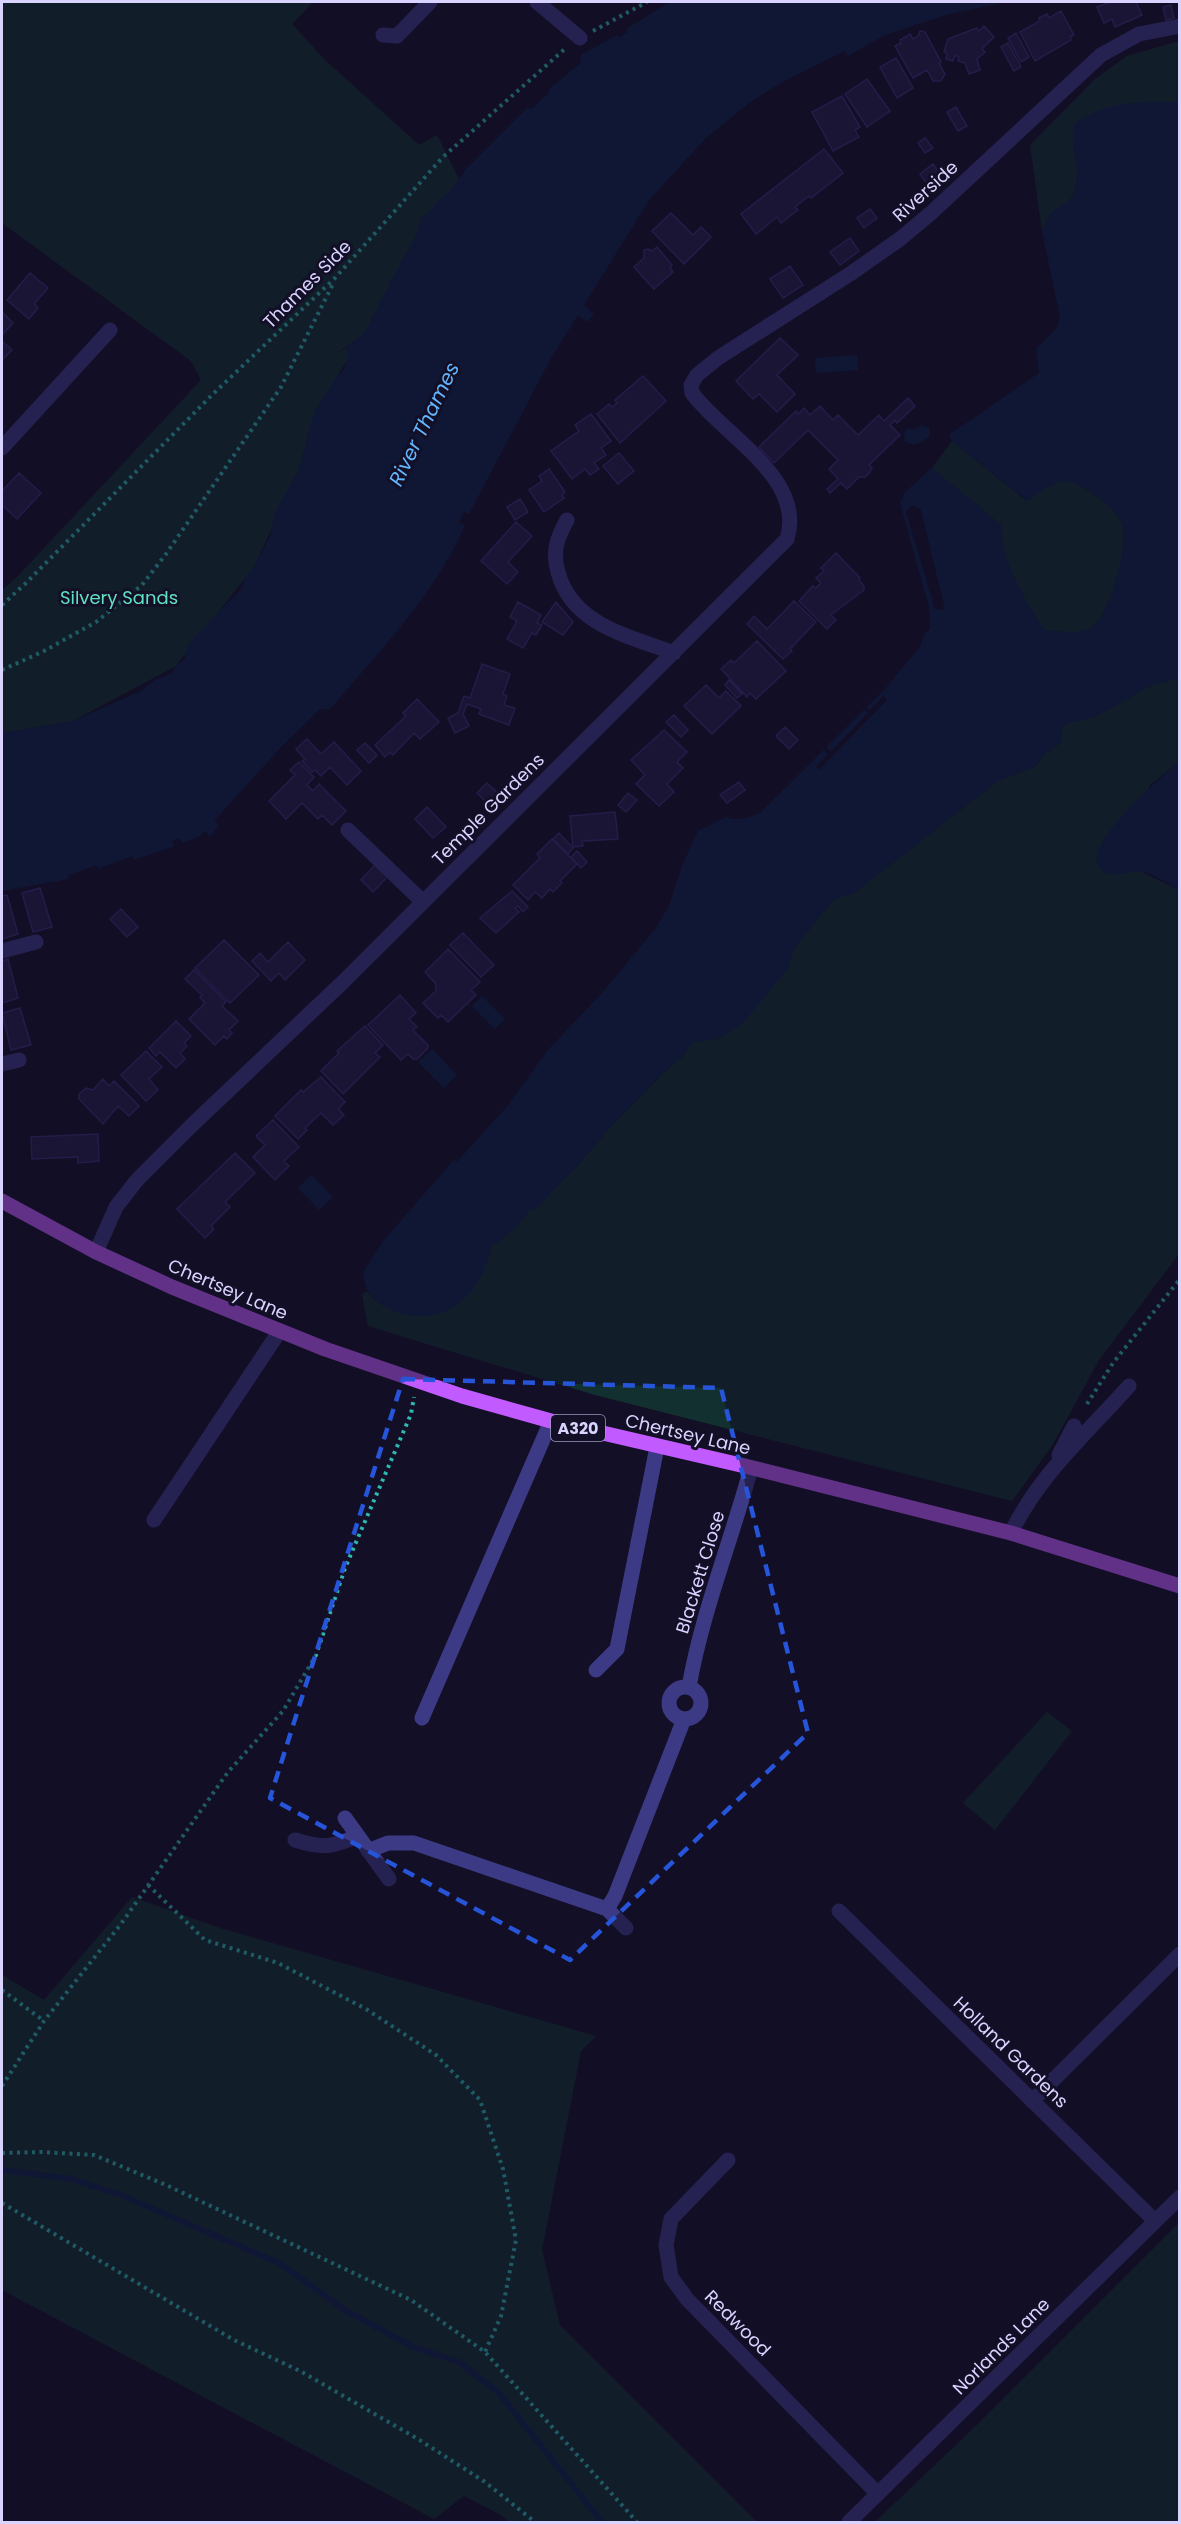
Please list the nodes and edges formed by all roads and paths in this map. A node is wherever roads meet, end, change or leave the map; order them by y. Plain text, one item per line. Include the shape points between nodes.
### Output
1 (430, 2) edge
2 (537, 2) edge
3 (647, 2) edge
4 (1179, 26) edge
5 (383, 35) dead end
6 (580, 38) junction
7 (335, 278) junction
8 (110, 330) dead end
9 (692, 385) joint
10 (2, 448) edge
11 (567, 520) dead end
12 (2, 605) edge
13 (674, 653) junction
14 (2, 670) edge
15 (348, 830) dead end
16 (423, 902) junction
17 (36, 942) dead end
18 (2, 951) edge
19 (19, 1060) dead end
20 (2, 1064) edge
21 (2, 1201) edge
22 (96, 1252) junction
23 (1179, 1279) edge
24 (279, 1332) junction
25 (417, 1381) junction
26 (1129, 1386) dead end
27 (551, 1421) junction
28 (1074, 1426) joint
29 (657, 1447) junction
30 (751, 1468) junction
31 (1050, 1472) junction
32 (154, 1520) dead end
33 (1011, 1533) junction
34 (1179, 1586) edge
35 (596, 1670) dead end
36 (689, 1688) junction
37 (422, 1718) dead end
38 (684, 1719) junction
39 (345, 1818) dead end
40 (358, 1836) junction
41 (295, 1840) dead end
42 (368, 1851) junction
43 (389, 1880) dead end
44 (148, 1885) junction
45 (606, 1909) junction
46 (839, 1911) dead end
47 (626, 1928) dead end
48 (1179, 1954) edge
49 (2, 1990) edge
50 (44, 2021) junction
51 (2, 2086) edge
52 (1032, 2101) junction
53 (2, 2153) edge
54 (728, 2160) dead end
55 (1179, 2197) edge
56 (2, 2203) edge
57 (1155, 2221) junction
58 (485, 2352) junction
59 (878, 2494) junction
60 (535, 2523) edge
61 (637, 2523) edge
62 (849, 2523) edge

1 - 5 street via 397,36
2 - 6 street
3 - 6 path, Thames Side
4 - 9 street, Riverside via 1139,34 1101,55 900,239 718,358 704,368
6 - 7 path, Thames Side via 442,157
7 - 12 path, Thames Side
7 - 14 path via 281,387 142,585 96,622
8 - 10 street
9 - 13 street, Temple Gardens via 698,401 765,466 779,485 788,501 791,526 787,539
11 - 13 street via 556,539 554,559 568,598 602,626
13 - 16 street, Temple Gardens
15 - 16 street
16 - 22 street, Temple Gardens via 137,1180 116,1207
17 - 18 street
19 - 20 street
21 - 22 main road, Chertsey Lane / A320
22 - 24 main road, Chertsey Lane / A320
23 - 28 path via 1113,1364
24 - 25 main road, Chertsey Lane / A320
24 - 32 street
25 - 27 main road, Chertsey Lane / A320
25 - 44 path via 411,1414 345,1568 316,1655 283,1711 228,1772
26 - 31 street
27 - 29 main road, Chertsey Lane / A320
27 - 37 street
28 - 31 street
29 - 30 main road, Chertsey Lane / A320
29 - 35 street via 617,1649
30 - 33 main road, Chertsey Lane / A320
30 - 36 street, Blackett Close via 706,1610
31 - 33 street
33 - 34 main road, Chertsey Lane / A320
36 - 38 street via 700,1696 700,1708
36 - 38 street via 672,1692 669,1700 672,1713
38 - 45 street via 615,1896
39 - 40 street
40 - 41 street via 318,1847
40 - 42 street
42 - 43 street
42 - 45 street via 388,1843 414,1843
44 - 50 path
44 - 58 path via 204,1940 278,1963 366,2009 436,2055 480,2100 503,2169 516,2240 501,2316
45 - 47 street
46 - 52 street, Holland Gardens
48 - 52 street
49 - 50 path
50 - 51 path
52 - 57 street, Holland Gardens
53 - 58 path via 84,2154 105,2159 411,2300
54 - 59 street, Redwood via 671,2219 666,2245 671,2277 687,2299
55 - 57 street, Norlands Lane
56 - 60 path via 234,2340 300,2371 418,2439 485,2482
57 - 59 street, Norlands Lane
58 - 61 path
59 - 62 street, Norlands Lane

